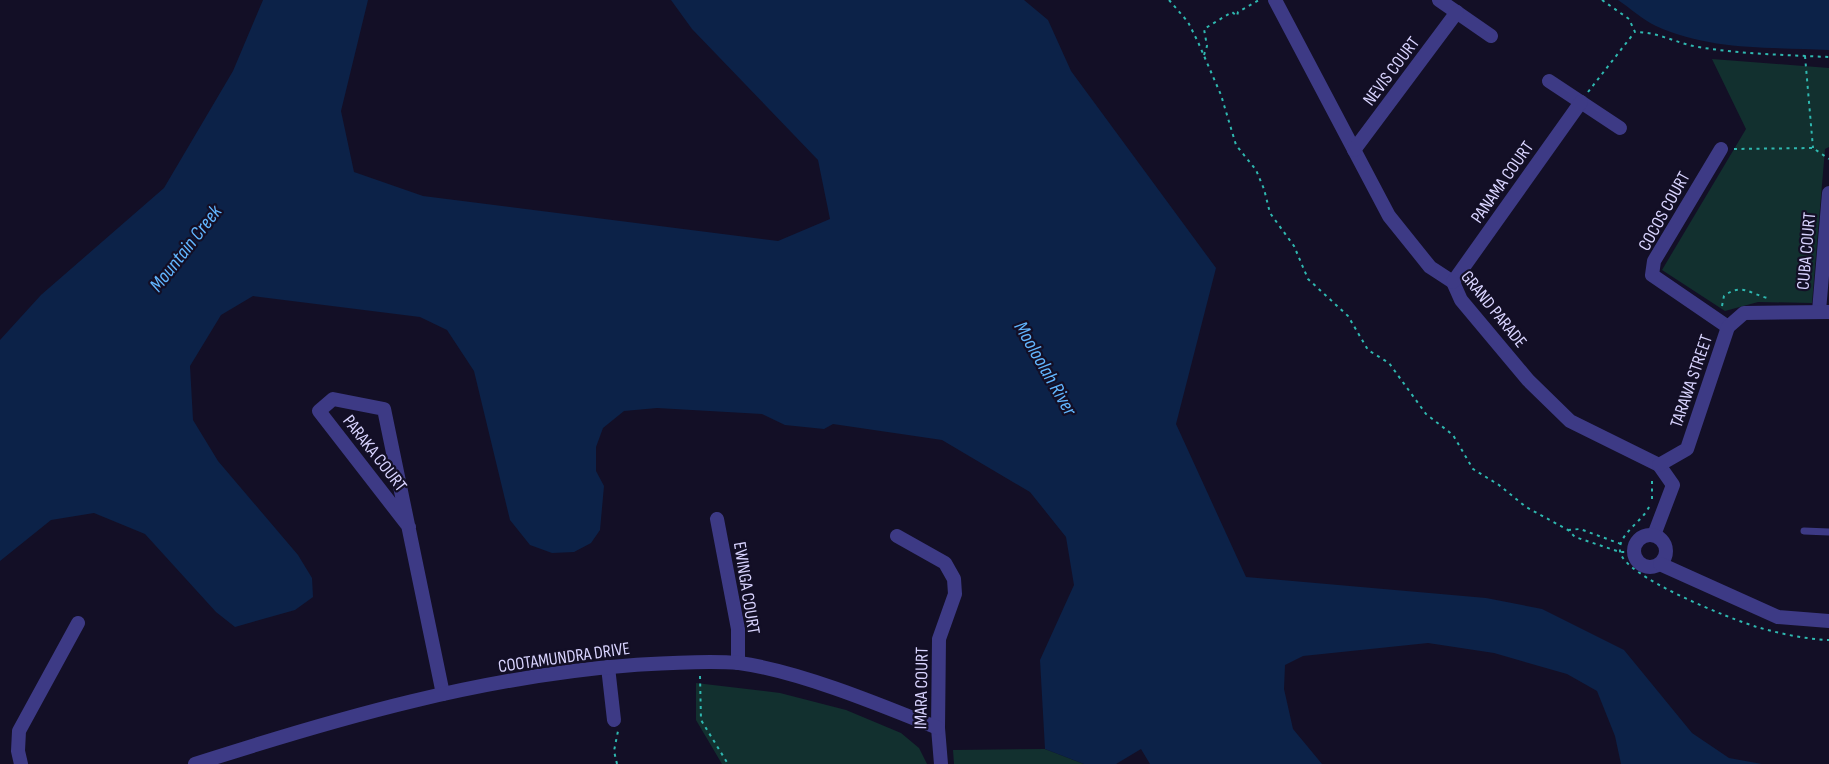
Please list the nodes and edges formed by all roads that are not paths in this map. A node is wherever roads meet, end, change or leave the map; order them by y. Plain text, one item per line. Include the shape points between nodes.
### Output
1 (1275, 0) edge
2 (1440, 0) edge
3 (1457, 12) junction
4 (1491, 36) dead end
5 (1549, 81) dead end
6 (1581, 102) junction
7 (1620, 128) dead end
8 (1721, 149) road end
9 (1354, 150) junction
10 (1829, 193) edge
11 (1453, 282) junction
12 (1824, 312) edge
13 (1728, 327) junction
14 (1659, 465) junction
15 (717, 519) dead end
16 (409, 527) junction
17 (1804, 531) dead end
18 (1829, 532) edge
19 (1654, 535) junction
20 (897, 536) dead end
21 (1660, 564) junction
22 (1829, 621) edge
23 (78, 623) dead end
24 (738, 663) junction
25 (608, 667) junction
26 (443, 694) junction
27 (614, 720) road end
28 (938, 728) junction
29 (239, 757) edge
30 (21, 764) edge
31 (195, 764) edge
32 (941, 764) edge

1 - 9 street, GRAND PARADE
2 - 3 street
3 - 4 street
3 - 9 street, NEVIS COURT
5 - 6 street
6 - 7 street
6 - 11 street, PANAMA COURT
8 - 13 street, COCOS COURT via 1654,261 1652,275
9 - 11 street, GRAND PARADE via 1389,216 1430,267
10 - 12 street, CUBA COURT
11 - 14 street, GRAND PARADE via 1461,300 1528,380 1570,421
12 - 13 street, TARAWA STREET via 1744,314
13 - 14 street, TARAWA STREET via 1687,449
14 - 19 street via 1673,484
15 - 24 street, EWINGA COURT via 738,629
16 - 16 street, PARAKA COURT via 319,411 333,399 384,409
16 - 26 street, PARAKA COURT
17 - 18 lane
19 - 21 street via 1666,548
19 - 21 street via 1641,538 1634,552 1645,566
20 - 28 street, IMARA COURT via 945,563 954,579 955,594 939,639
21 - 22 street via 1778,617
23 - 30 street via 19,731
24 - 25 street, COOTAMUNDRA DRIVE
24 - 28 street, COOTAMUNDRA DRIVE via 798,678
25 - 26 street, COOTAMUNDRA DRIVE
25 - 27 street
26 - 29 street, COOTAMUNDRA DRIVE via 319,725
28 - 32 street, IMARA COURT
29 - 31 street, COOTAMUNDRA DRIVE

